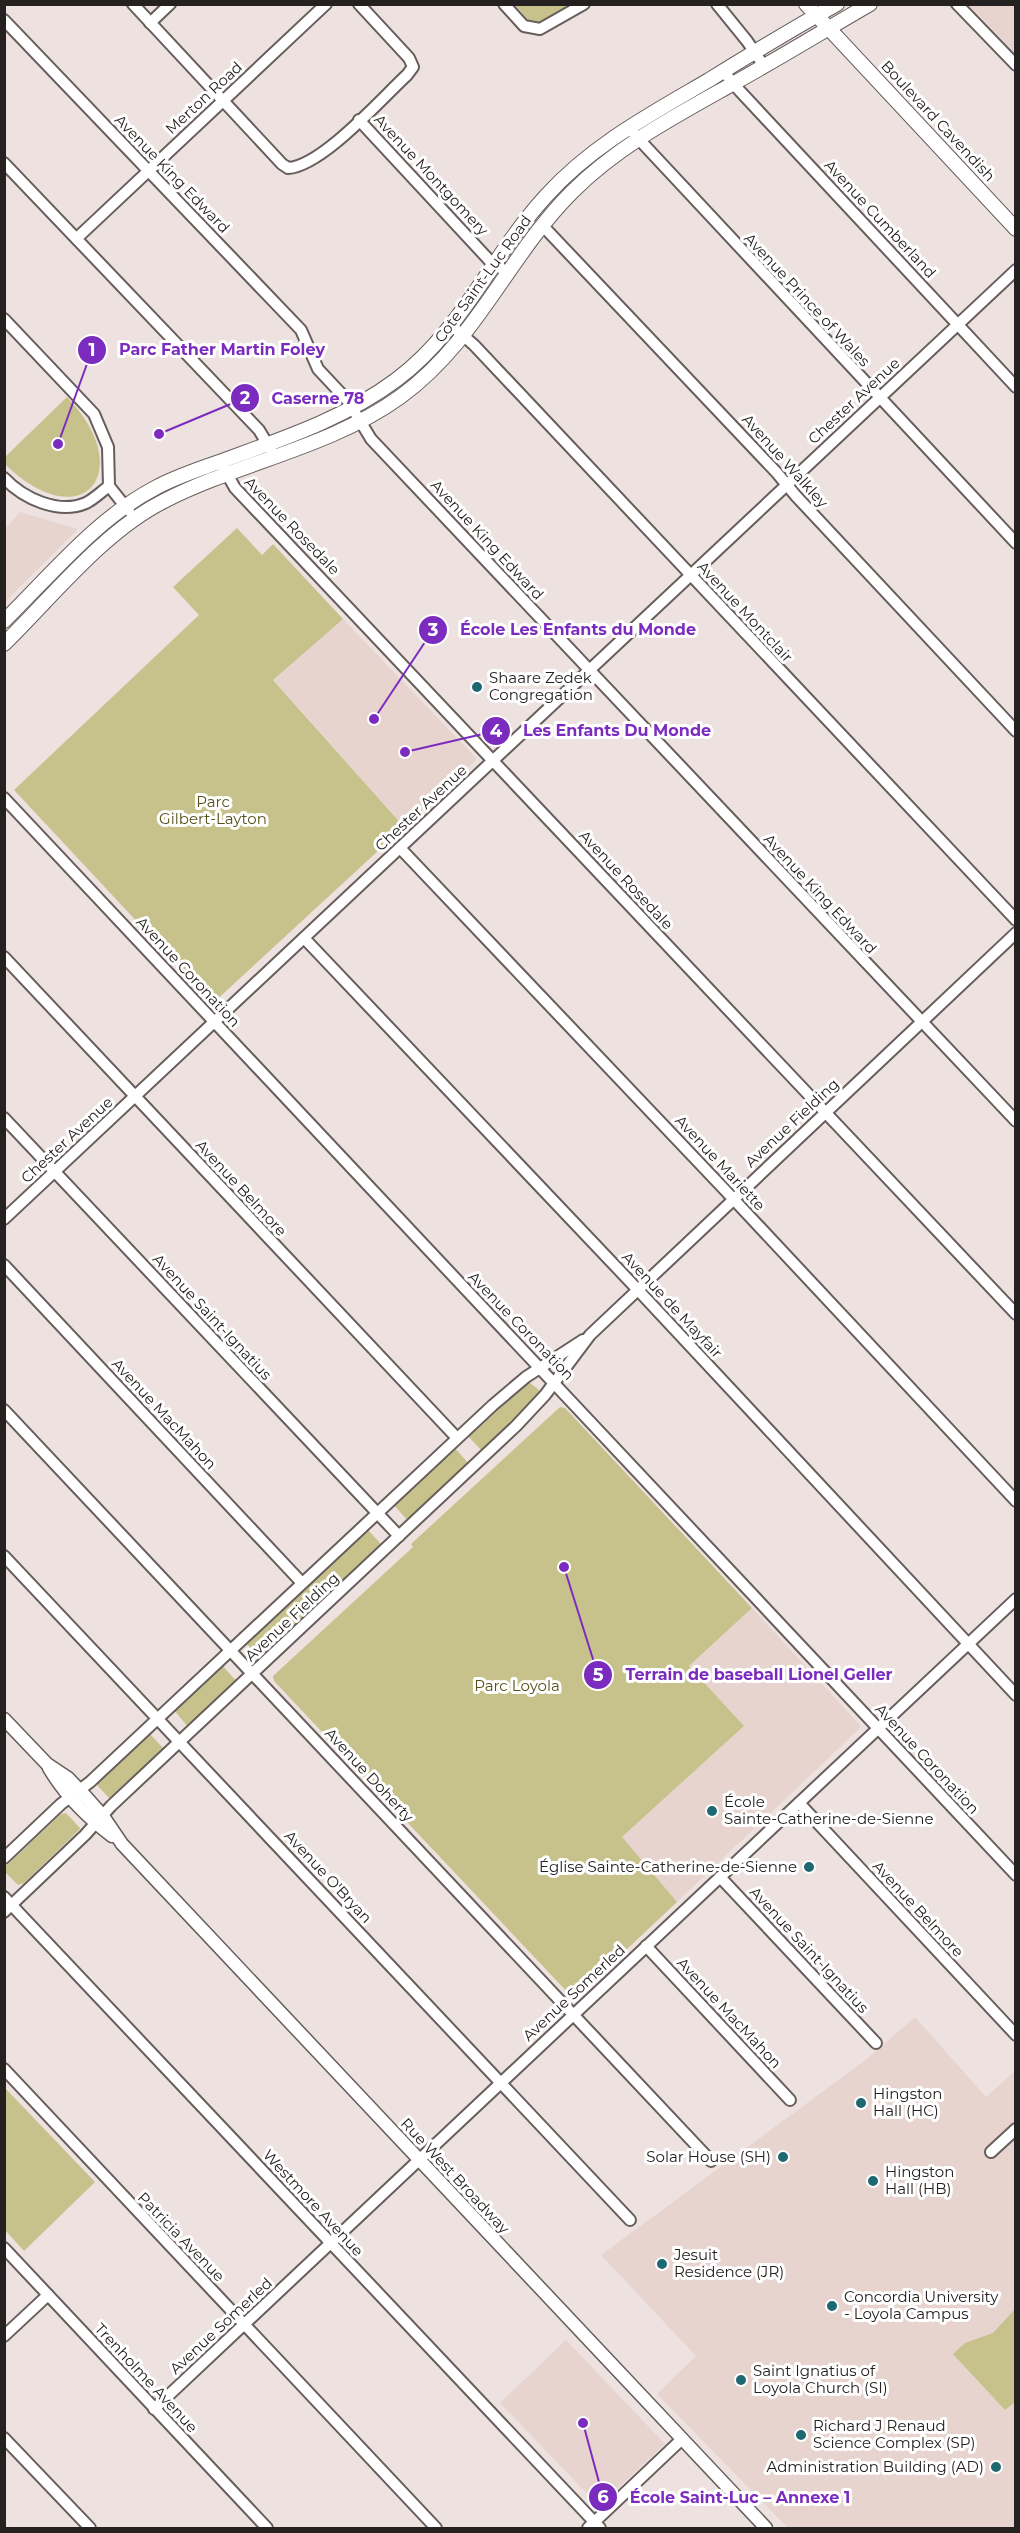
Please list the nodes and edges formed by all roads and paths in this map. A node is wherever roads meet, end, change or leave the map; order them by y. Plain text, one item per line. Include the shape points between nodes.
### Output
1 (133, 4) edge
2 (170, 4) edge
3 (326, 4) edge
4 (358, 4) edge
5 (504, 4) edge
6 (717, 4) edge
7 (806, 4) edge
8 (870, 4) edge
9 (957, 4) edge
10 (583, 5) edge
11 (833, 6) edge
12 (816, 17) junction
13 (4, 20) edge
14 (150, 23) junction
15 (833, 30) junction
16 (756, 53) junction
17 (1016, 65) edge
18 (764, 66) junction
19 (723, 71) junction
20 (733, 84) junction
21 (223, 101) junction
22 (359, 120) junction
23 (629, 127) junction
24 (638, 140) junction
25 (4, 163) edge
26 (148, 170) junction
27 (530, 216) junction
28 (542, 225) junction
29 (1016, 229) edge
30 (77, 238) junction
31 (495, 265) junction
32 (1016, 270) edge
33 (508, 273) junction
34 (4, 319) edge
35 (957, 325) junction
36 (452, 326) junction
37 (464, 336) junction
38 (1016, 387) edge
39 (878, 398) junction
40 (352, 408) junction
41 (360, 422) junction
42 (268, 442) junction
43 (275, 457) junction
44 (220, 462) junction
45 (226, 475) junction
46 (4, 478) edge
47 (787, 484) junction
48 (109, 486) junction
49 (125, 507) junction
50 (135, 518) junction
51 (1016, 543) edge
52 (689, 575) junction
53 (4, 621) edge
54 (6, 640) edge
55 (589, 670) junction
56 (1016, 731) edge
57 (493, 761) junction
58 (4, 798) edge
59 (400, 848) junction
60 (1016, 920) edge
61 (1016, 933) edge
62 (304, 938) junction
63 (4, 957) edge
64 (214, 1022) junction
65 (921, 1023) junction
66 (135, 1097) junction
67 (825, 1112) junction
68 (4, 1118) edge
69 (1016, 1121) edge
70 (55, 1172) junction
71 (734, 1199) junction
72 (4, 1219) edge
73 (4, 1265) edge
74 (638, 1290) junction
75 (1016, 1314) edge
76 (590, 1335) junction
77 (540, 1368) junction
78 (554, 1382) junction
79 (4, 1410) edge
80 (457, 1438) junction
81 (1016, 1501) edge
82 (377, 1514) junction
83 (399, 1536) junction
84 (4, 1556) edge
85 (302, 1583) junction
86 (1016, 1599) edge
87 (968, 1644) junction
88 (231, 1650) junction
89 (253, 1674) junction
90 (1016, 1695) edge
91 (4, 1719) edge
92 (158, 1719) junction
93 (878, 1729) junction
94 (180, 1742) junction
95 (75, 1794) junction
96 (799, 1803) junction
97 (99, 1820) junction
98 (4, 1858) edge
99 (1016, 1875) edge
100 (720, 1877) junction
101 (7, 1904) edge
102 (646, 1946) junction
103 (573, 2014) junction
104 (1016, 2035) edge
105 (876, 2043) dead end
106 (4, 2069) edge
107 (501, 2082) junction
108 (790, 2100) dead end
109 (1016, 2128) edge
110 (991, 2152) dead end
111 (419, 2159) junction
112 (711, 2161) dead end
113 (630, 2220) dead end
114 (330, 2243) junction
115 (4, 2248) edge
116 (48, 2295) junction
117 (244, 2324) junction
118 (4, 2336) edge
119 (154, 2409) junction
120 (4, 2438) edge
121 (682, 2439) junction
122 (594, 2527) edge
123 (90, 2529) edge
124 (267, 2529) edge
125 (436, 2529) edge
126 (766, 2529) edge

1 - 14 street
2 - 14 street
3 - 21 street, Merton Road
4 - 22 street via 413,67
5 - 10 street via 525,26 540,29
6 - 16 street
7 - 12 main road, Boulevard Cavendish
8 - 15 main road, Cote Saint-Luc Road
9 - 17 street
11 - 12 main road, Cote Saint-Luc Road
11 - 15 main road
12 - 15 main road, Boulevard Cavendish
12 - 16 main road, Cote Saint-Luc Road
13 - 26 street, Avenue King Edward
14 - 21 street
15 - 18 main road, Cote Saint-Luc Road
15 - 29 main road, Boulevard Cavendish
16 - 18 street
16 - 19 main road, Cote Saint-Luc Road
18 - 20 main road, Cote Saint-Luc Road
19 - 20 street, Avenue Cumberland
19 - 23 main road, Cote Saint-Luc Road
20 - 24 main road, Cote Saint-Luc Road
20 - 35 street, Avenue Cumberland
21 - 22 street via 288,168 325,151
21 - 26 street, Merton Road
22 - 31 street, Avenue Montgomery
23 - 24 street, Avenue Prince of Wales
23 - 27 main road, Cote Saint-Luc Road via 576,166
24 - 28 main road, Cote Saint-Luc Road via 583,181
24 - 39 street, Avenue Prince of Wales
25 - 30 street
26 - 30 street, Merton Road
26 - 40 street, Avenue King Edward via 301,330 318,369
27 - 28 street, Avenue Walkley
27 - 31 main road, Cote Saint-Luc Road
28 - 33 main road, Cote Saint-Luc Road
28 - 47 street, Avenue Walkley
30 - 42 street
31 - 33 street, Avenue Montgomery
31 - 36 main road, Cote Saint-Luc Road
32 - 35 street, Chester Avenue
33 - 37 main road, Cote Saint-Luc Road
34 - 48 street via 94,414 108,447
35 - 38 street, Avenue Cumberland
35 - 39 street, Chester Avenue
36 - 37 street, Avenue Montclair
36 - 40 main road, Cote Saint-Luc Road via 409,370
37 - 41 main road, Cote Saint-Luc Road via 418,383
37 - 52 street, Avenue Montclair
39 - 47 street, Chester Avenue
39 - 51 street, Avenue Prince of Wales
40 - 41 street, Avenue King Edward
40 - 42 main road, Cote Saint-Luc Road
41 - 43 main road, Cote Saint-Luc Road
41 - 55 street, Avenue King Edward via 371,439
42 - 43 street
42 - 44 main road, Cote Saint-Luc Road
43 - 45 main road, Cote Saint-Luc Road
44 - 45 street, Avenue Rosedale
44 - 49 main road, Cote Saint-Luc Road via 164,484
45 - 50 main road, Cote Saint-Luc Road
45 - 57 street, Avenue Rosedale
46 - 48 street via 31,498 64,507 88,502
47 - 52 street, Chester Avenue
47 - 56 street, Avenue Walkley
48 - 49 street
49 - 50 street
49 - 53 main road, Cote Saint-Luc Road via 99,527
50 - 54 main road, Cote Saint-Luc Road
52 - 55 street, Chester Avenue
52 - 60 street, Avenue Montclair
55 - 57 street, Chester Avenue
55 - 65 street, Avenue King Edward
57 - 59 street, Chester Avenue
57 - 67 street, Avenue Rosedale
58 - 64 street, Avenue Coronation
59 - 62 street, Chester Avenue
59 - 71 street, Avenue Mariette
61 - 65 street, Avenue Fielding
62 - 64 street, Chester Avenue
62 - 74 street, Avenue de Mayfair
63 - 66 street, Avenue Belmore
64 - 66 street, Chester Avenue
64 - 77 street, Avenue Coronation
65 - 67 street, Avenue Fielding
65 - 69 street, Avenue King Edward
66 - 70 street, Chester Avenue
66 - 80 street, Avenue Belmore
67 - 71 street, Avenue Fielding
67 - 75 street, Avenue Rosedale
68 - 70 street, Avenue Saint-Ignatius
70 - 72 street, Chester Avenue
70 - 82 street, Avenue Saint-Ignatius
71 - 74 street, Avenue Fielding
71 - 81 street, Avenue Mariette
73 - 85 street, Avenue MacMahon
74 - 76 street, Avenue Fielding
74 - 87 street, Avenue de Mayfair
76 - 77 street, Avenue Fielding
76 - 78 street, Avenue Fielding
77 - 78 street, Avenue Coronation
77 - 80 street, Avenue Fielding
78 - 83 street, Avenue Fielding via 516,1426
78 - 93 street, Avenue Coronation
79 - 88 street, Avenue Doherty
80 - 82 street, Avenue Fielding
82 - 83 street, Avenue Saint-Ignatius
82 - 85 street, Avenue Fielding
83 - 89 street, Avenue Fielding
84 - 92 street, Avenue O'Bryan
85 - 88 street, Avenue Fielding
86 - 87 street, Avenue Somerled
87 - 90 street, Avenue de Mayfair
87 - 93 street, Avenue Somerled
88 - 89 street, Avenue Doherty
88 - 92 street, Avenue Fielding
89 - 94 street, Avenue Fielding
89 - 103 street, Avenue Doherty
91 - 95 street, Rue West Broadway via 47,1764 60,1786
92 - 94 street, Avenue O'Bryan
92 - 95 street, Avenue Fielding
93 - 96 street, Avenue Somerled
93 - 99 street, Avenue Coronation
94 - 97 street, Avenue Fielding
94 - 107 street, Avenue O'Bryan
95 - 97 street, Rue West Broadway
95 - 98 street, Avenue Fielding
96 - 100 street, Avenue Somerled
96 - 104 street, Avenue Belmore
97 - 101 street, Avenue Fielding
97 - 111 street, Rue West Broadway
100 - 102 street, Avenue Somerled
100 - 105 street, Avenue Saint-Ignatius
101 - 114 street, Westmore Avenue
102 - 103 street, Avenue Somerled
102 - 108 street, Avenue MacMahon
103 - 107 street, Avenue Somerled
103 - 112 street, Avenue Doherty
106 - 117 street, Patricia Avenue
107 - 111 street, Avenue Somerled
107 - 113 street, Avenue O'Bryan
109 - 110 street
111 - 114 street, Avenue Somerled
111 - 121 street, Rue West Broadway
114 - 117 street, Avenue Somerled
114 - 122 street, Westmore Avenue
115 - 116 street, Trenholme Avenue
116 - 118 street
116 - 119 street, Trenholme Avenue
117 - 119 street, Avenue Somerled
117 - 125 street, Patricia Avenue
119 - 124 street, Trenholme Avenue
120 - 123 street
121 - 122 street
121 - 126 street, Rue West Broadway

